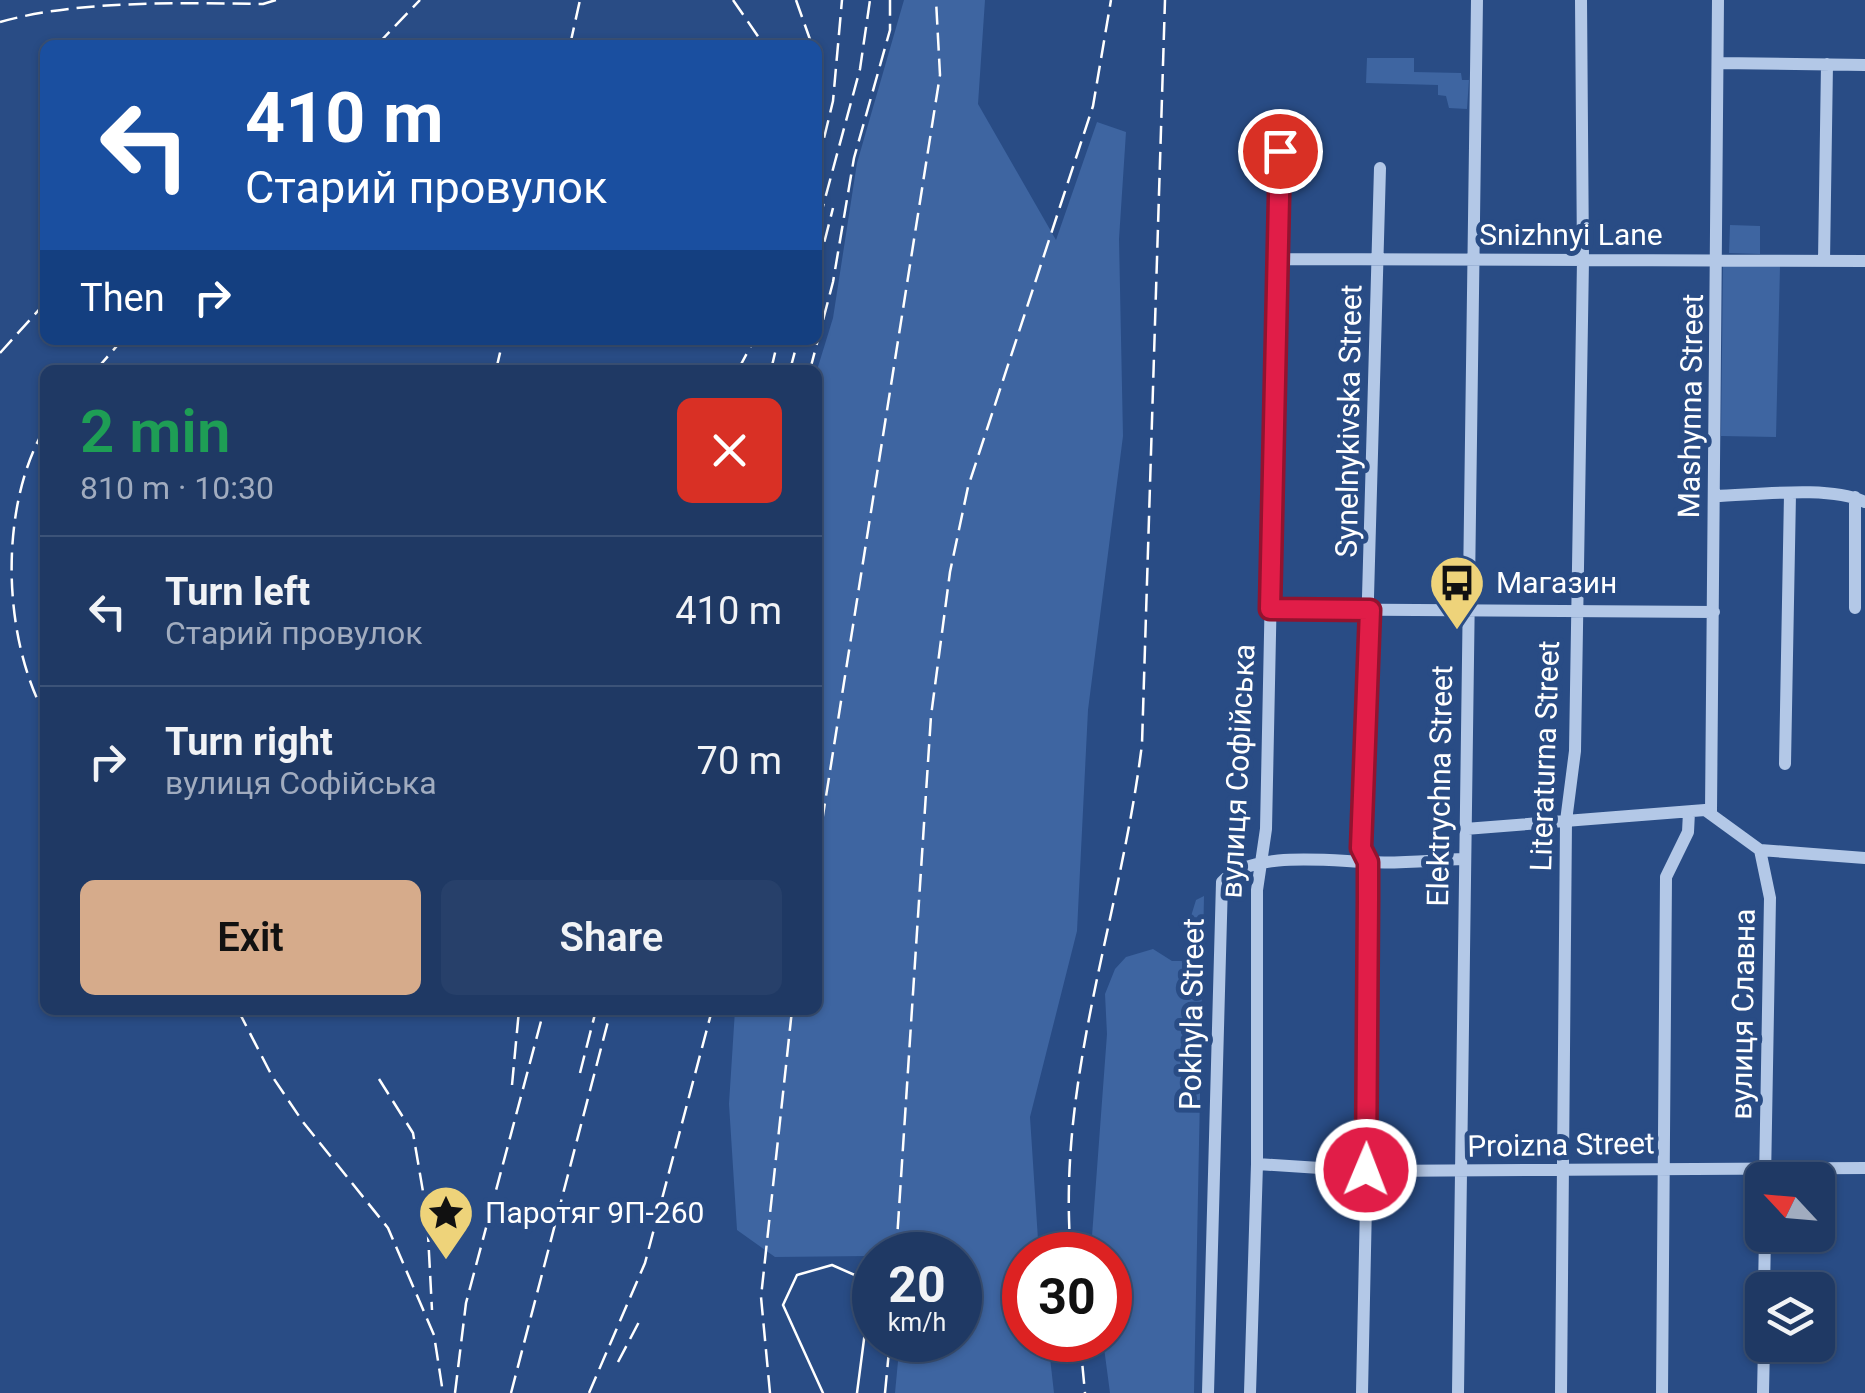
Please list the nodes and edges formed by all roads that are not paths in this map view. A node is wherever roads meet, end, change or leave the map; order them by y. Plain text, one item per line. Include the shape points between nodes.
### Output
1 (1477, 0) edge
2 (1581, 0) edge
3 (1718, 0) edge
4 (1718, 63) junction
5 (1827, 64) junction
6 (1865, 65) edge
7 (1280, 151) dead end
8 (1380, 168) dead end
9 (1377, 257) junction
10 (1278, 259) junction
11 (1472, 260) junction
12 (1584, 260) junction
13 (1718, 260) junction
14 (1865, 260) edge
15 (1824, 261) junction
16 (1790, 494) junction
17 (1715, 496) junction
18 (1860, 499) edge
19 (1575, 608) junction
20 (1855, 608) dead end
21 (1270, 609) junction
22 (1370, 610) junction
23 (1714, 612) junction
24 (1468, 614) junction
25 (1785, 764) dead end
26 (1690, 812) junction
27 (1711, 812) junction
28 (1566, 821) junction
29 (1465, 829) junction
30 (1760, 850) junction
31 (1865, 858) edge
32 (1463, 859) junction
33 (1368, 862) junction
34 (1260, 866) junction
35 (1765, 1162) edge
36 (1257, 1164) junction
37 (1563, 1168) junction
38 (1865, 1168) edge
39 (1666, 1169) junction
40 (1366, 1170) junction
41 (1835, 1170) edge
42 (1461, 1171) junction
43 (1745, 1173) edge
44 (1764, 1362) edge
45 (1208, 1393) edge
46 (1250, 1393) edge
47 (1362, 1393) edge
48 (1458, 1393) edge
49 (1561, 1393) edge
50 (1662, 1393) edge
51 (1764, 1393) edge

1 - 11 street, Elektrychna Street
2 - 12 street, Literaturna Street
3 - 4 street, Mashynna Street
4 - 5 street
4 - 13 street, Mashynna Street
5 - 6 street
5 - 15 street
7 - 10 street, вулиця Софійська
8 - 9 street, Synelnykivska Street
9 - 10 street, Snizhnyi Lane
9 - 11 street, Snizhnyi Lane
9 - 22 street, Synelnykivska Street
10 - 21 street, вулиця Софійська
11 - 12 street, Snizhnyi Lane
11 - 24 street, Elektrychna Street
12 - 13 street, Snizhnyi Lane
12 - 19 street, Literaturna Street
13 - 15 street, Snizhnyi Lane
13 - 17 street, Mashynna Street
14 - 15 street, Snizhnyi Lane
16 - 17 street
16 - 18 street
16 - 25 street
17 - 23 street, Mashynna Street
18 - 20 street
19 - 23 street
19 - 24 street
19 - 28 street, Literaturna Street via 1575,751
21 - 22 street
21 - 34 street, вулиця Софійська
22 - 24 street
22 - 33 street, Synelnykivska Street via 1361,848
23 - 27 street, Mashynna Street
24 - 29 street, Elektrychna Street
26 - 27 street
26 - 28 street
26 - 39 street via 1666,878
27 - 30 street
28 - 29 street
28 - 37 street, Literaturna Street
29 - 32 street, Elektrychna Street
30 - 31 street
30 - 35 street, вулиця Славна via 1770,898
32 - 33 street, Pokhyla Street
32 - 42 street, Elektrychna Street
33 - 34 street, Pokhyla Street via 1313,856
33 - 40 street, Synelnykivska Street
34 - 36 street, вулиця Софійська
34 - 45 street, Pokhyla Street via 1226,877 1220,890
36 - 40 street, Proizna Street
36 - 46 street, вулиця Софійська
37 - 39 street, Proizna Street
37 - 42 street, Proizna Street
37 - 49 street, Literaturna Street
38 - 41 street, Proizna Street
39 - 43 street, Proizna Street
39 - 50 street
40 - 42 street, Proizna Street
40 - 47 street, Synelnykivska Street
42 - 48 street, Elektrychna Street
44 - 51 street

